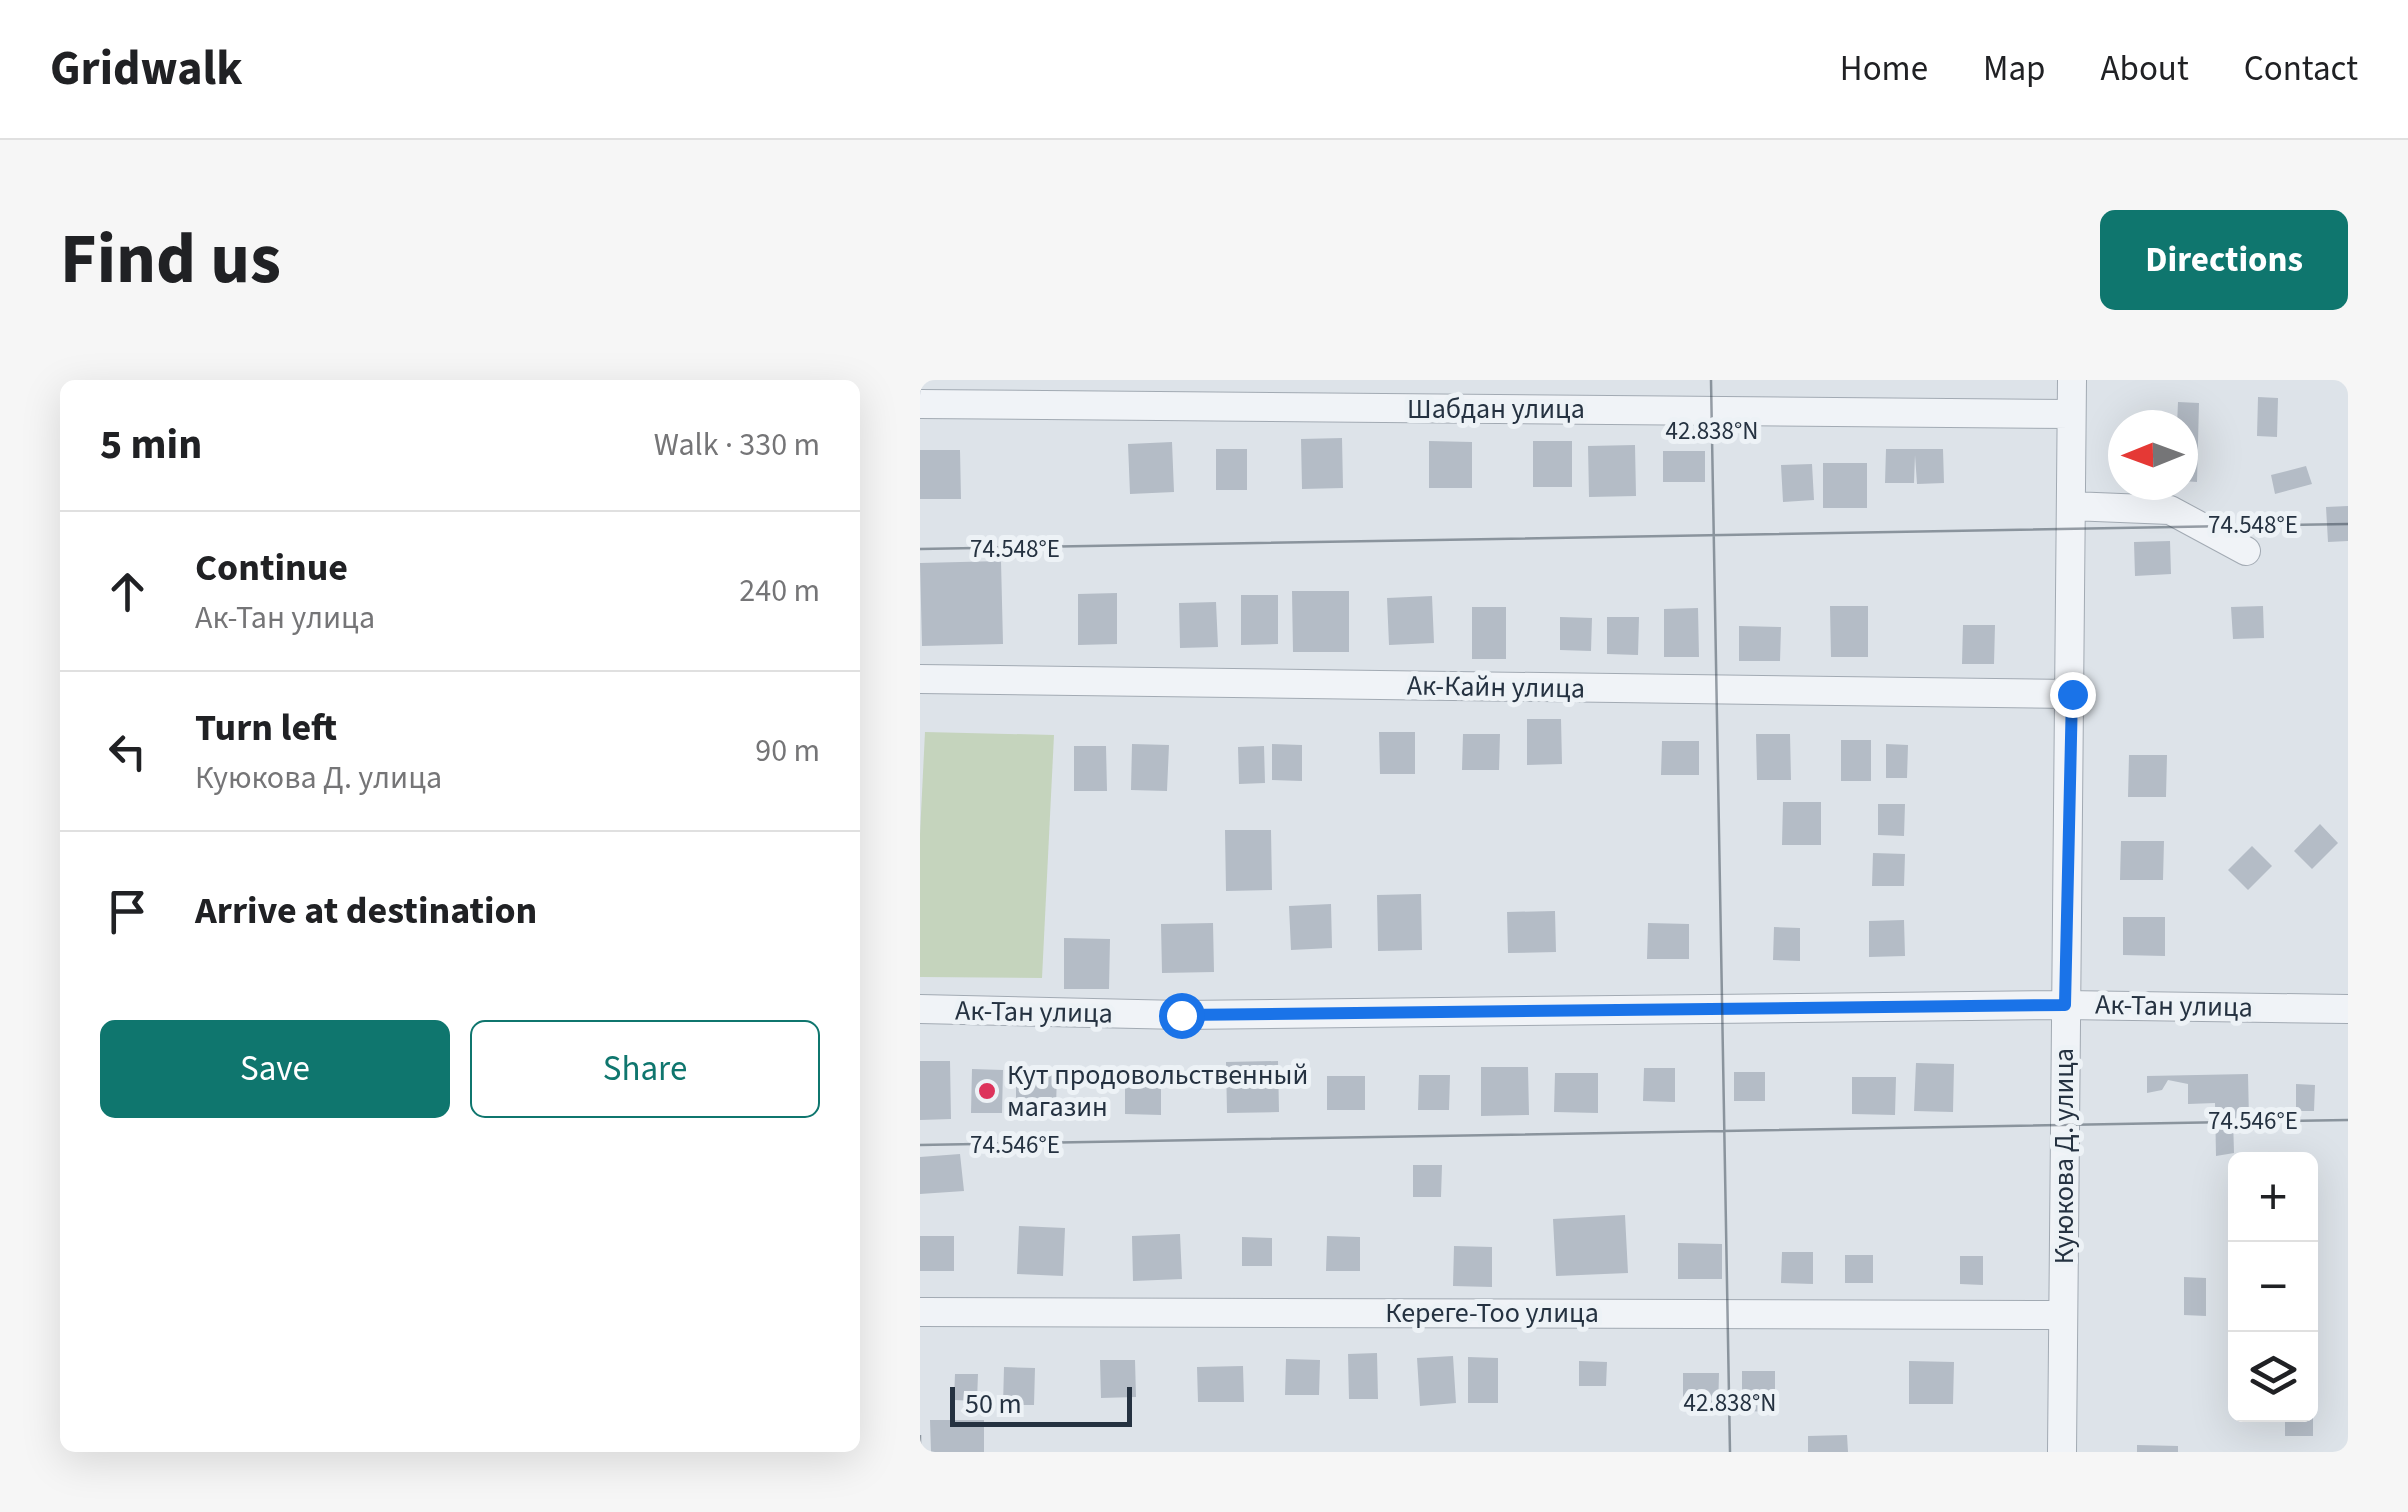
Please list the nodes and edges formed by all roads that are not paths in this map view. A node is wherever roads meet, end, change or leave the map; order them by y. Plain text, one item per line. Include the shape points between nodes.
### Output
1 (2072, 380) edge
2 (920, 404) edge
3 (2072, 414) junction
4 (2072, 506) junction
5 (2246, 551) dead end
6 (920, 680) edge
7 (2072, 694) junction
8 (2065, 1005) junction
9 (920, 1009) edge
10 (2348, 1009) edge
11 (920, 1312) edge
12 (2063, 1314) junction
13 (2062, 1452) edge

1 - 3 street, Куюкова Д. улица
2 - 3 street, Шабдан улица
3 - 4 street, Куюкова Д. улица
4 - 5 street via 2170,510
4 - 7 street, Куюкова Д. улица
6 - 7 street, Ак-Кайн улица
7 - 8 street, Куюкова Д. улица
8 - 9 street, Ак-Тан улица via 1181,1015
8 - 10 street, Ак-Тан улица
8 - 12 street, Куюкова Д. улица
11 - 12 street, Кереге-Тоо улица
12 - 13 street, Куюкова Д. улица

